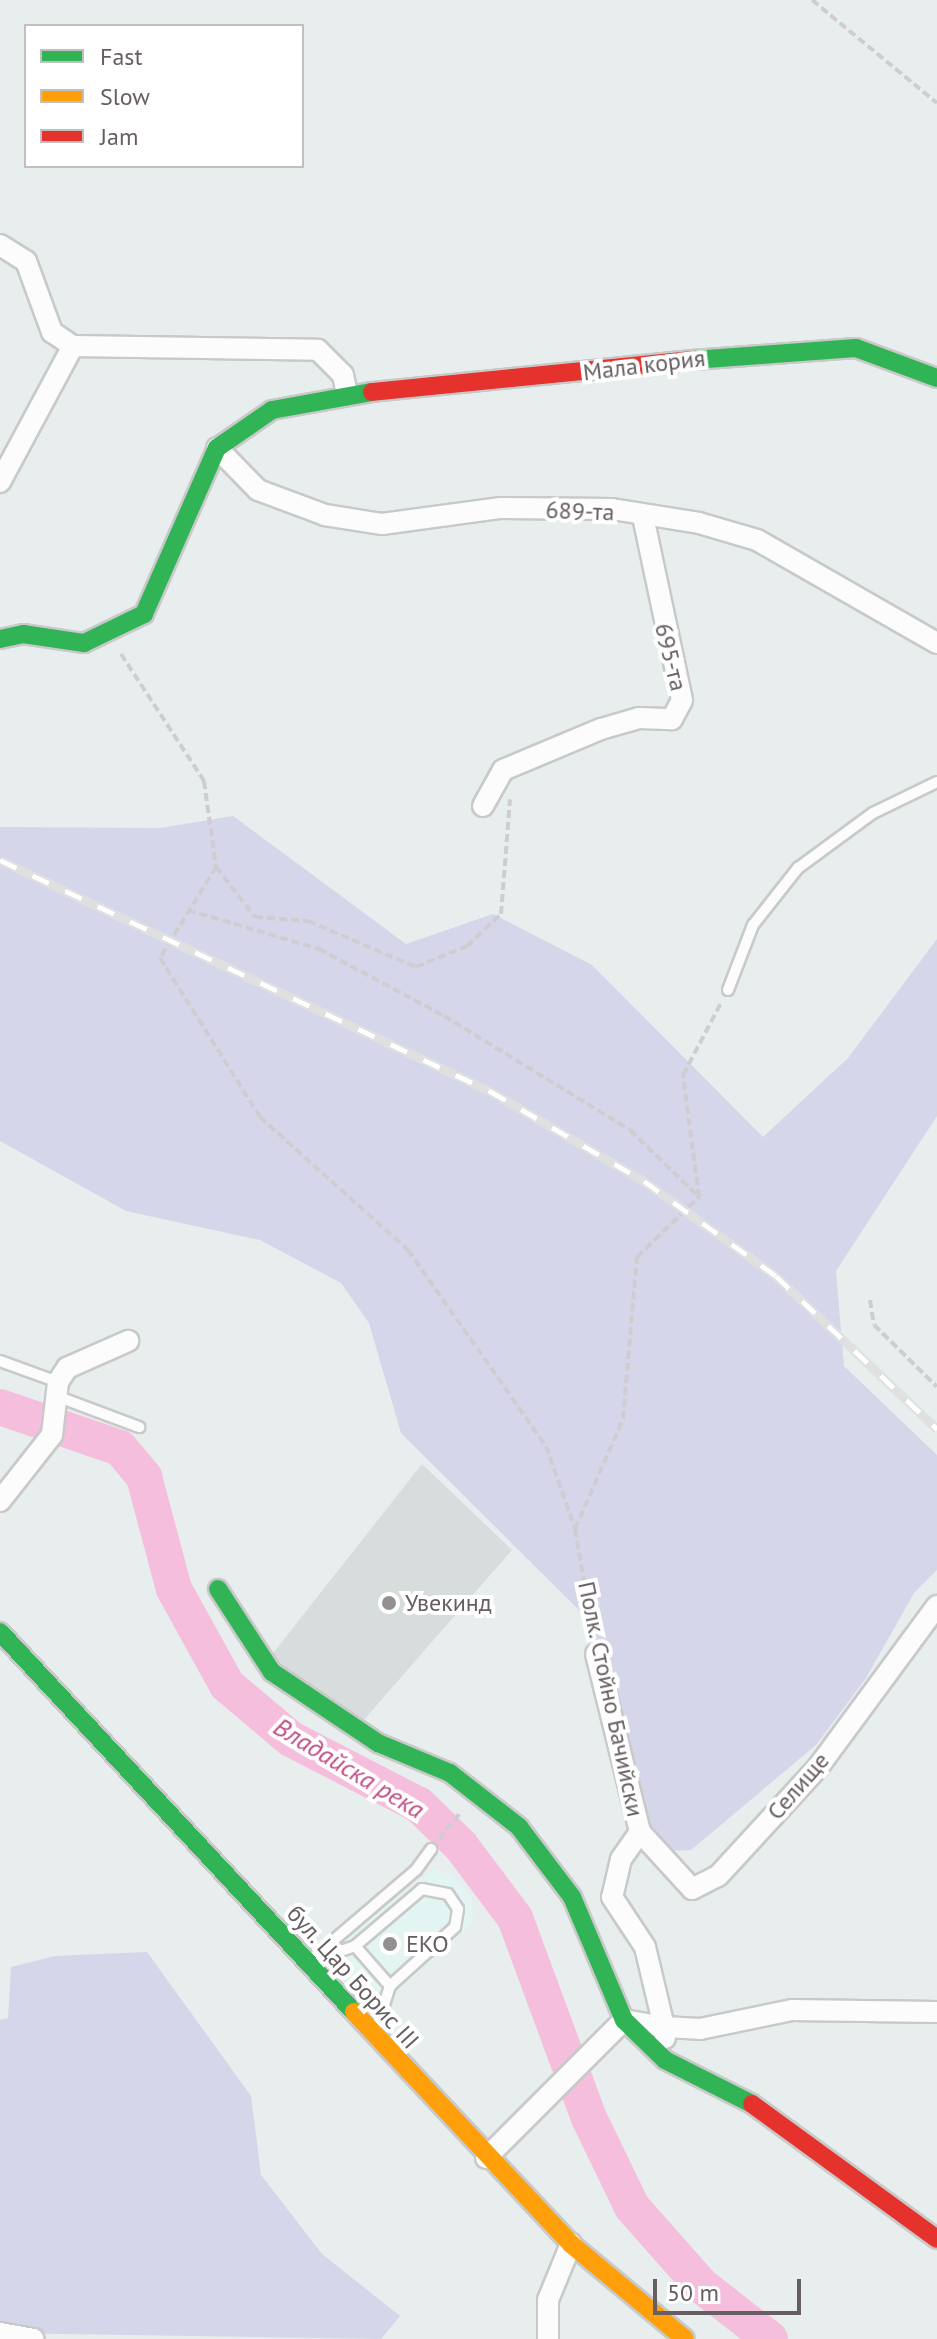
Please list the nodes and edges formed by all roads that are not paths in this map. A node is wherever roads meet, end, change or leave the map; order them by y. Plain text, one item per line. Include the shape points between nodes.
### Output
1 (0, 245) edge
2 (73, 346) junction
3 (937, 378) edge
4 (347, 394) junction
5 (217, 448) junction
6 (0, 482) edge
7 (643, 517) junction
8 (0, 639) edge
9 (937, 643) edge
10 (937, 782) edge
11 (483, 806) dead end
12 (728, 990) road end
13 (128, 1341) dead end
14 (0, 1361) edge
15 (57, 1389) junction
16 (139, 1427) dead end
17 (0, 1501) edge
18 (218, 1589) dead end
19 (937, 1606) edge
20 (0, 1632) edge
21 (596, 1654) road end
22 (640, 1832) junction
23 (431, 1849) road end
24 (355, 1946) junction
25 (307, 1963) junction
26 (390, 1986) junction
27 (937, 2012) edge
28 (624, 2020) junction
29 (664, 2027) junction
30 (374, 2035) junction
31 (665, 2060) junction
32 (486, 2158) junction
33 (937, 2239) edge
34 (571, 2244) junction
35 (0, 2333) edge
36 (33, 2339) edge
37 (548, 2339) edge
38 (685, 2339) edge

1 - 2 street via 26,261 52,332
2 - 4 street via 318,350 343,375
2 - 6 street
3 - 4 street, Мала кория via 856,348 800,349 456,389
4 - 5 street, Мала кория via 272,410
5 - 7 street, 689-та via 258,490 325,515 382,524 501,508
5 - 8 street via 163,583 144,614 109,637
7 - 9 street, 689-та via 757,540
7 - 11 street, 695-та via 682,700 672,719 639,718 601,729 503,770
10 - 12 lane via 873,813 798,868 753,925
13 - 15 street via 84,1356
14 - 15 lane
15 - 16 lane
15 - 17 street via 52,1435
18 - 28 street via 272,1672 378,1743 450,1773 519,1827 572,1897
19 - 22 street, Селище via 819,1766 718,1876 692,1889
20 - 25 street, бул. Цар Борис III
21 - 22 street, Полк. Стойно Бачийски
22 - 29 street, Полк. Стойно Бачийски via 621,1859 612,1897 645,1947
23 - 25 lane via 416,1870
24 - 25 lane
24 - 26 lane
24 - 26 lane via 414,1894 431,1888 448,1894 458,1909 455,1927
25 - 30 street, бул. Цар Борис III
26 - 30 lane
27 - 29 street via 792,2010 727,2025
28 - 29 street
28 - 31 street
28 - 32 street
29 - 31 street, Полк. Стойно Бачийски
30 - 32 street, бул. Цар Борис III
31 - 33 street via 770,2113
32 - 34 street, бул. Цар Борис III
34 - 37 street via 548,2300
34 - 38 street, бул. Цар Борис III
35 - 36 street

